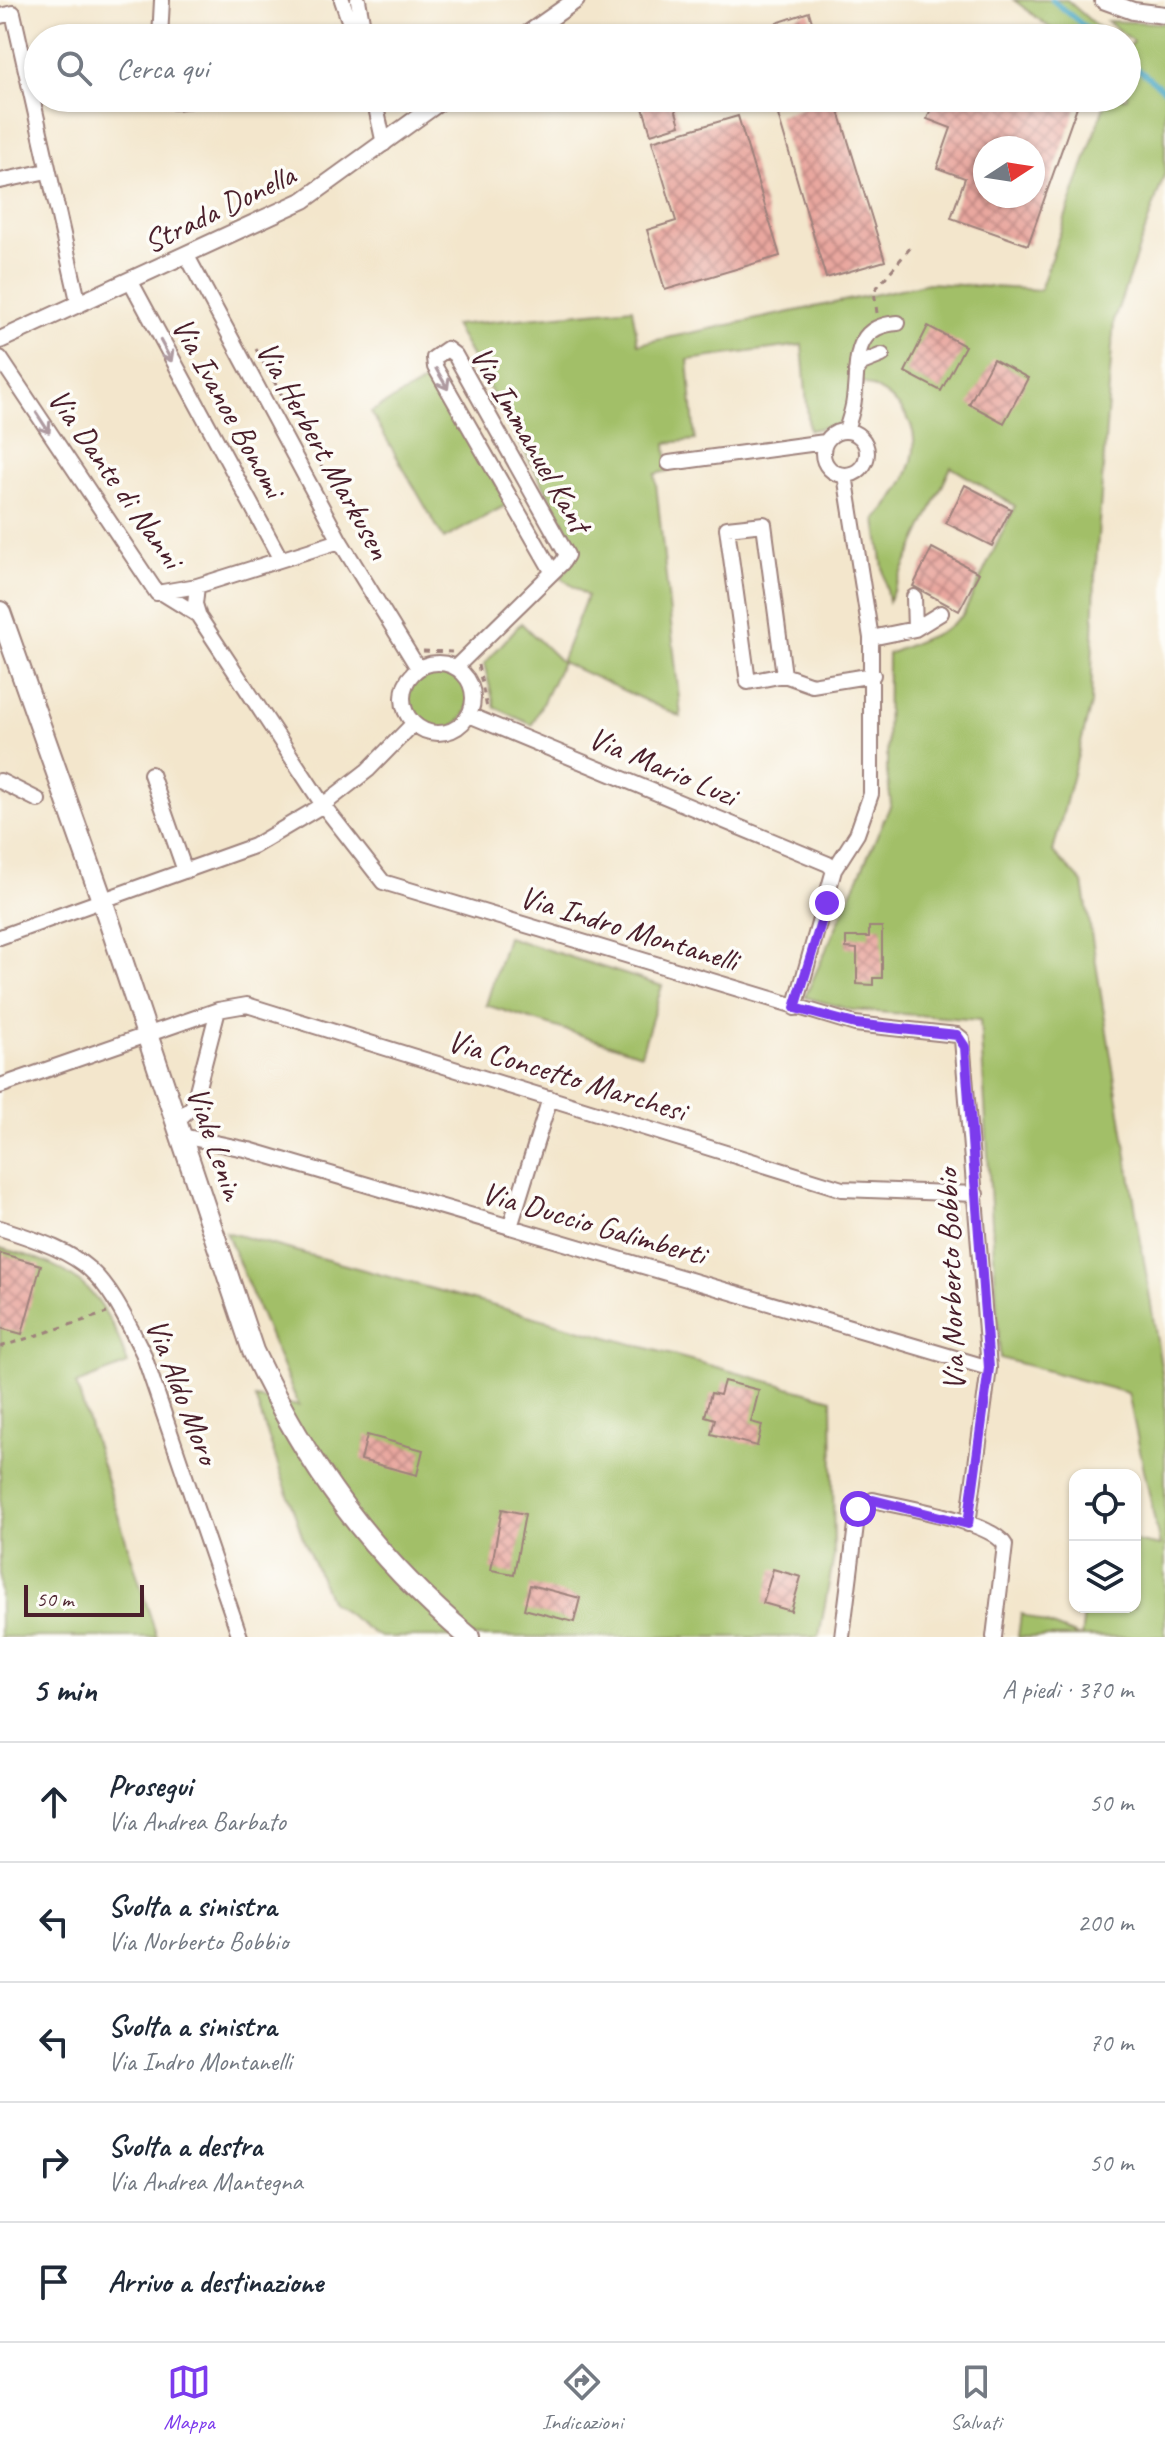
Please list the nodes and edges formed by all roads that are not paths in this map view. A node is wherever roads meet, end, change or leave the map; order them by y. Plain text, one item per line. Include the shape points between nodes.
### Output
1 (162, 0) edge
2 (342, 0) edge
3 (576, 0) edge
4 (1103, 0) edge
5 (360, 3) edge
6 (1165, 15) edge
7 (0, 16) edge
8 (161, 24) edge
9 (350, 24) edge
10 (363, 24) edge
11 (542, 24) edge
12 (24, 48) edge
13 (38, 112) edge
14 (377, 112) edge
15 (426, 112) edge
16 (384, 144) junction
17 (47, 171) junction
18 (0, 181) edge
19 (187, 256) junction
20 (131, 282) junction
21 (79, 305) junction
22 (898, 323) dead end
23 (0, 340) edge
24 (882, 355) dead end
25 (0, 358) edge
26 (856, 371) junction
27 (846, 430) junction
28 (825, 442) junction
29 (669, 463) dead end
30 (845, 475) junction
31 (340, 541) junction
32 (280, 558) junction
33 (552, 571) junction
34 (197, 586) junction
35 (164, 594) junction
36 (914, 597) dead end
37 (0, 612) edge
38 (941, 613) dead end
39 (198, 615) junction
40 (915, 629) junction
41 (871, 638) junction
42 (460, 662) junction
43 (418, 668) junction
44 (784, 675) junction
45 (873, 675) junction
46 (469, 715) junction
47 (413, 724) junction
48 (151, 774) dead end
49 (0, 781) edge
50 (38, 800) dead end
51 (323, 805) junction
52 (834, 870) junction
53 (185, 871) junction
54 (102, 900) junction
55 (0, 937) edge
56 (795, 1008) junction
57 (218, 1010) junction
58 (957, 1035) joint
59 (147, 1037) junction
60 (0, 1086) edge
61 (550, 1098) junction
62 (180, 1129) junction
63 (976, 1194) junction
64 (510, 1227) junction
65 (0, 1228) edge
66 (989, 1368) junction
67 (968, 1524) junction
68 (240, 1637) edge
69 (469, 1637) edge
70 (842, 1637) edge
71 (994, 1637) edge

1 - 8 street
2 - 9 street
3 - 11 street
4 - 6 street
5 - 10 street
7 - 12 street via 13,13
13 - 17 street
14 - 16 street
15 - 16 street, Strada Donella
16 - 19 street, Strada Donella via 304,200
17 - 18 street
17 - 21 street
19 - 20 street, Strada Donella
19 - 31 street, Via Herbert Markusen
20 - 21 street, Strada Donella
20 -> 32 street, Via Ivanoe Bonomi
21 - 23 street, Strada Donella
22 - 26 street via 882,324 865,336
24 - 26 street
25 -> 35 street, Via Dante di Nanni via 152,589
26 - 27 street
27 - 28 street
27 - 30 street via 864,440 867,454 858,471
28 - 29 street
28 - 30 street via 822,455 827,467
30 - 41 street
31 - 32 street, Via Dante di Nanni
31 - 43 street, Via Herbert Markusen
32 - 34 street, Via Dante di Nanni
33 -> 33 street, Via Immanuel Kant via 565,559 565,550 455,355 442,350 434,358 435,367
33 - 42 street, Via Immanuel Kant
34 - 35 street, Via Dante di Nanni
34 - 39 street
35 - 39 street
36 - 40 street
37 - 54 main road, Viale Lenin
38 - 40 street
39 - 51 street, Via Indro Montanelli
40 - 41 street
41 - 45 street
42 - 43 street
42 - 46 street via 473,693
43 - 47 street via 402,695
44 - 44 street via 748,682 727,528 764,524
44 - 45 street via 812,685
45 - 52 street via 871,794 857,834
46 - 47 street via 443,733
46 - 52 street, Via Mario Luzi
47 - 51 street via 368,770
48 - 53 street
49 - 50 street
51 - 53 street via 254,846
51 - 56 street, Via Indro Montanelli via 383,882
52 - 56 street
53 - 54 street
54 - 55 street
54 - 59 main road, Viale Lenin
56 - 58 street, Via Indro Montanelli via 855,1024
57 - 59 street, Via Concetto Marchesi
57 - 61 street, Via Concetto Marchesi via 247,1005
57 - 62 street via 193,1106
58 - 63 street, Via Norberto Bobbio via 965,1047
59 - 60 street, Via Concetto Marchesi
59 - 62 main road, Viale Lenin
61 - 63 street, Via Concetto Marchesi via 842,1189
61 - 64 street
62 - 64 street, Via Duccio Galimberti
62 - 69 main road, Viale Lenin via 253,1351 276,1401 370,1543
63 - 66 street, Via Norberto Bobbio
64 - 66 street, Via Duccio Galimberti
65 - 68 street, Via Aldo Moro via 76,1255 121,1309 143,1353
66 - 67 street, Via Norberto Bobbio
67 - 70 street via 873,1500 858,1509
67 - 71 street via 1001,1537 1005,1545

